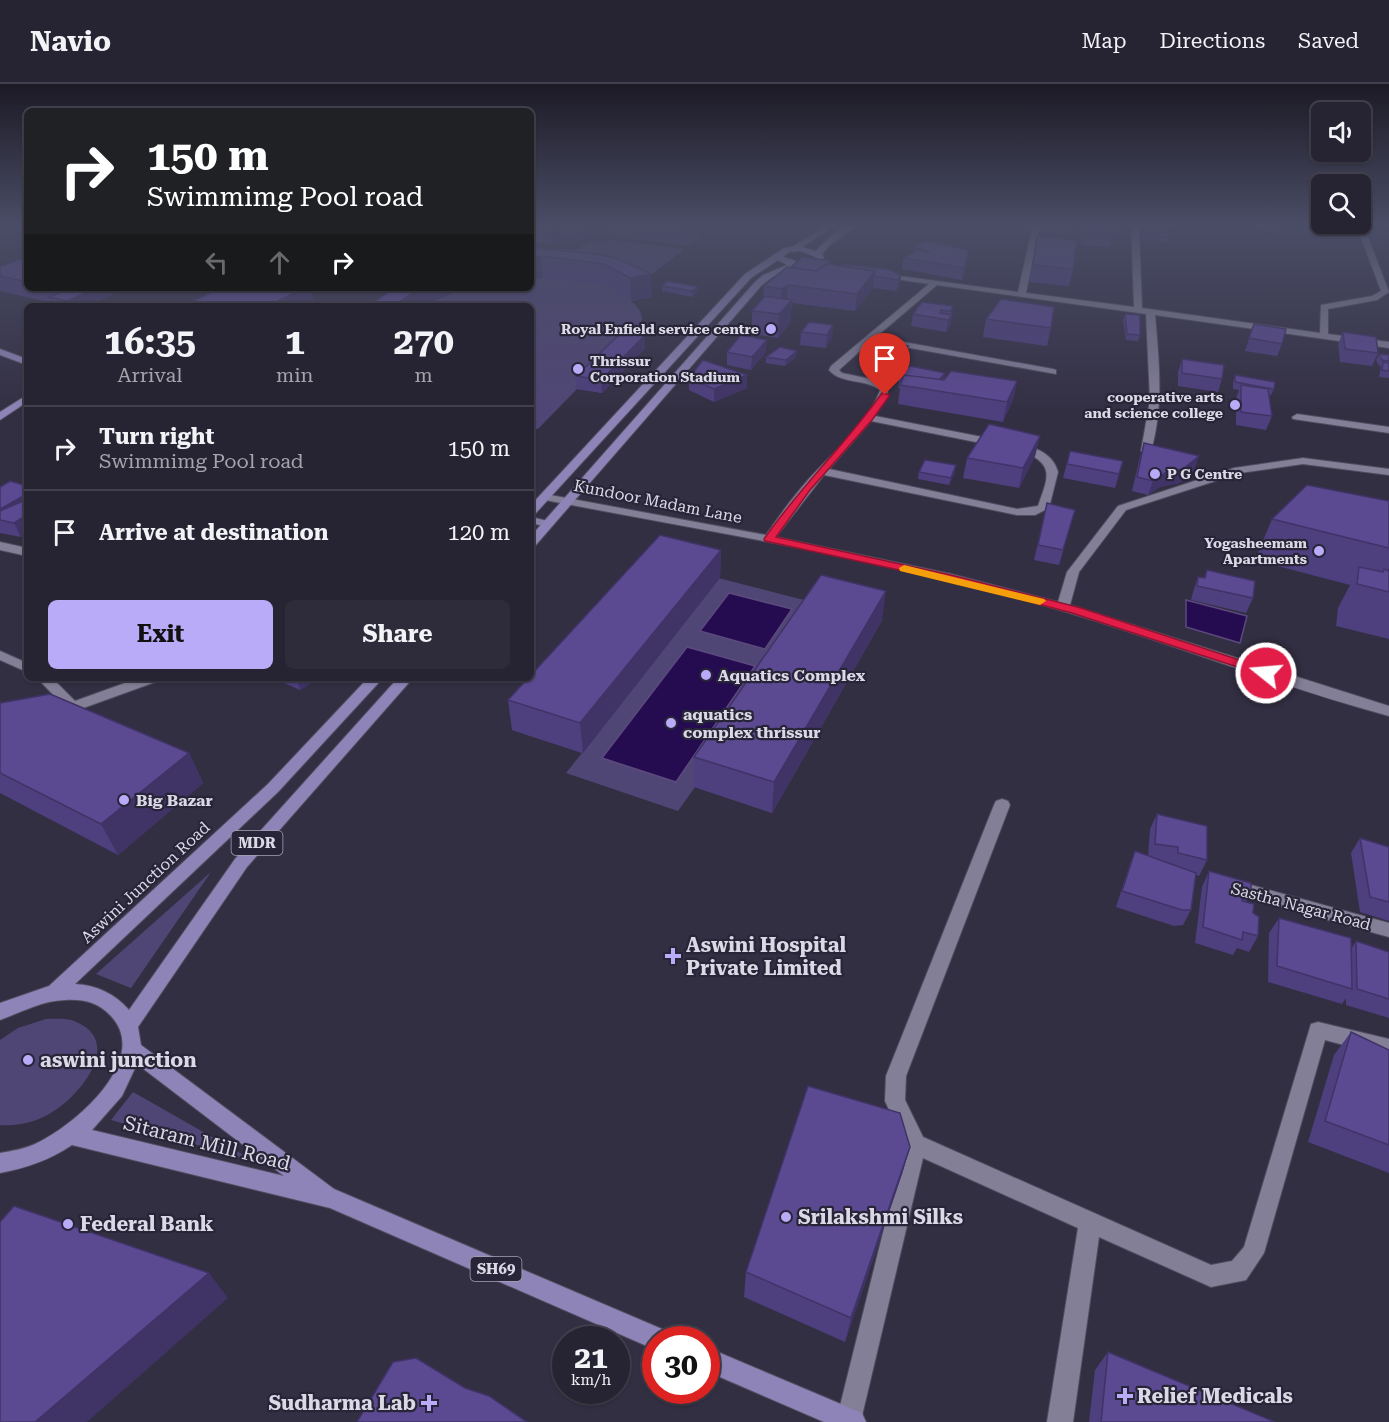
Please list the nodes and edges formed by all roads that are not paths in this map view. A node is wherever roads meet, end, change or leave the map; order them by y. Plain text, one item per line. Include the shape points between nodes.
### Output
1 (738, 286) edge
2 (756, 286) edge
3 (931, 286) edge
4 (962, 286) edge
5 (1024, 286) edge
6 (1137, 286) edge
7 (1383, 286) edge
8 (1022, 294) junction
9 (1138, 310) junction
10 (1150, 312) junction
11 (1324, 336) junction
12 (870, 338) junction
13 (1389, 345) edge
14 (0, 352) edge
15 (24, 361) edge
16 (1053, 372) dead end
17 (24, 400) edge
18 (0, 417) edge
19 (1297, 417) dead end
20 (869, 418) junction
21 (1389, 430) edge
22 (1146, 451) edge
23 (822, 471) junction
24 (1389, 472) edge
25 (546, 497) junction
26 (569, 501) junction
27 (534, 509) edge
28 (534, 521) edge
29 (548, 524) junction
30 (769, 539) junction
31 (534, 540) edge
32 (0, 546) edge
33 (24, 551) edge
34 (1063, 608) junction
35 (0, 655) edge
36 (24, 667) edge
37 (47, 681) edge
38 (145, 681) edge
39 (373, 681) edge
40 (403, 681) edge
41 (73, 707) junction
42 (1389, 711) edge
43 (52, 713) edge
44 (291, 769) junction
45 (318, 776) junction
46 (1002, 805) dead end
47 (1213, 882) edge
48 (1389, 930) edge
49 (54, 993) junction
50 (3, 1008) edge
51 (129, 1025) junction
52 (1389, 1048) edge
53 (132, 1049) junction
54 (71, 1135) junction
55 (916, 1144) junction
56 (2, 1164) edge
57 (331, 1198) junction
58 (1090, 1222) junction
59 (642, 1332) edge
60 (720, 1365) edge
61 (851, 1421) edge
62 (1060, 1422) edge

1 - 25 main road
2 - 26 main road
3 - 12 street
4 - 8 street
5 - 8 street
6 - 9 street
7 - 11 street via 1385,292 1374,298 1324,307
8 - 9 street
9 - 10 street
10 - 11 street
10 - 22 street via 1154,388
11 - 13 street
12 - 16 street
12 - 20 street via 834,370 885,389
14 - 15 main road
17 - 18 main road
19 - 21 street
20 - 23 street
20 - 23 street via 1028,449 1045,456 1053,473 1043,507 1035,512 1017,512
23 - 30 street
24 - 34 street via 1303,461 1238,470 1122,508 1073,572
25 - 26 street, Kundoor Madam Lane
25 - 27 main road
26 - 29 main road
26 - 30 street, Kundoor Madam Lane
28 - 29 main road
29 - 31 main road
30 - 34 street, Kundoor Madam Lane via 951,578
32 - 33 street
34 - 42 street, Kundoor Madam Lane
35 - 36 street
37 - 41 street
38 - 41 street
39 - 44 main road, MDR
40 - 45 main road, MDR
41 - 43 street
44 - 45 main road
44 - 49 main road, Aswini Junction Road / MDR
45 - 51 main road, MDR via 241,863
46 - 55 street via 896,1076 895,1101
47 - 48 street, Sastha Nagar Road
49 - 50 main road
49 - 51 main road via 80,992 102,998 118,1009
51 - 53 main road
52 - 58 street via 1318,1030 1253,1254 1238,1272 1211,1276
53 - 54 main road via 118,1086 102,1108
53 - 57 main road, SH69
54 - 56 main road via 39,1152
54 - 57 main road, Sitaram Mill Road / SH69
55 - 58 street
55 - 61 street
57 - 59 main road, SH69
58 - 62 street
60 - 61 main road

